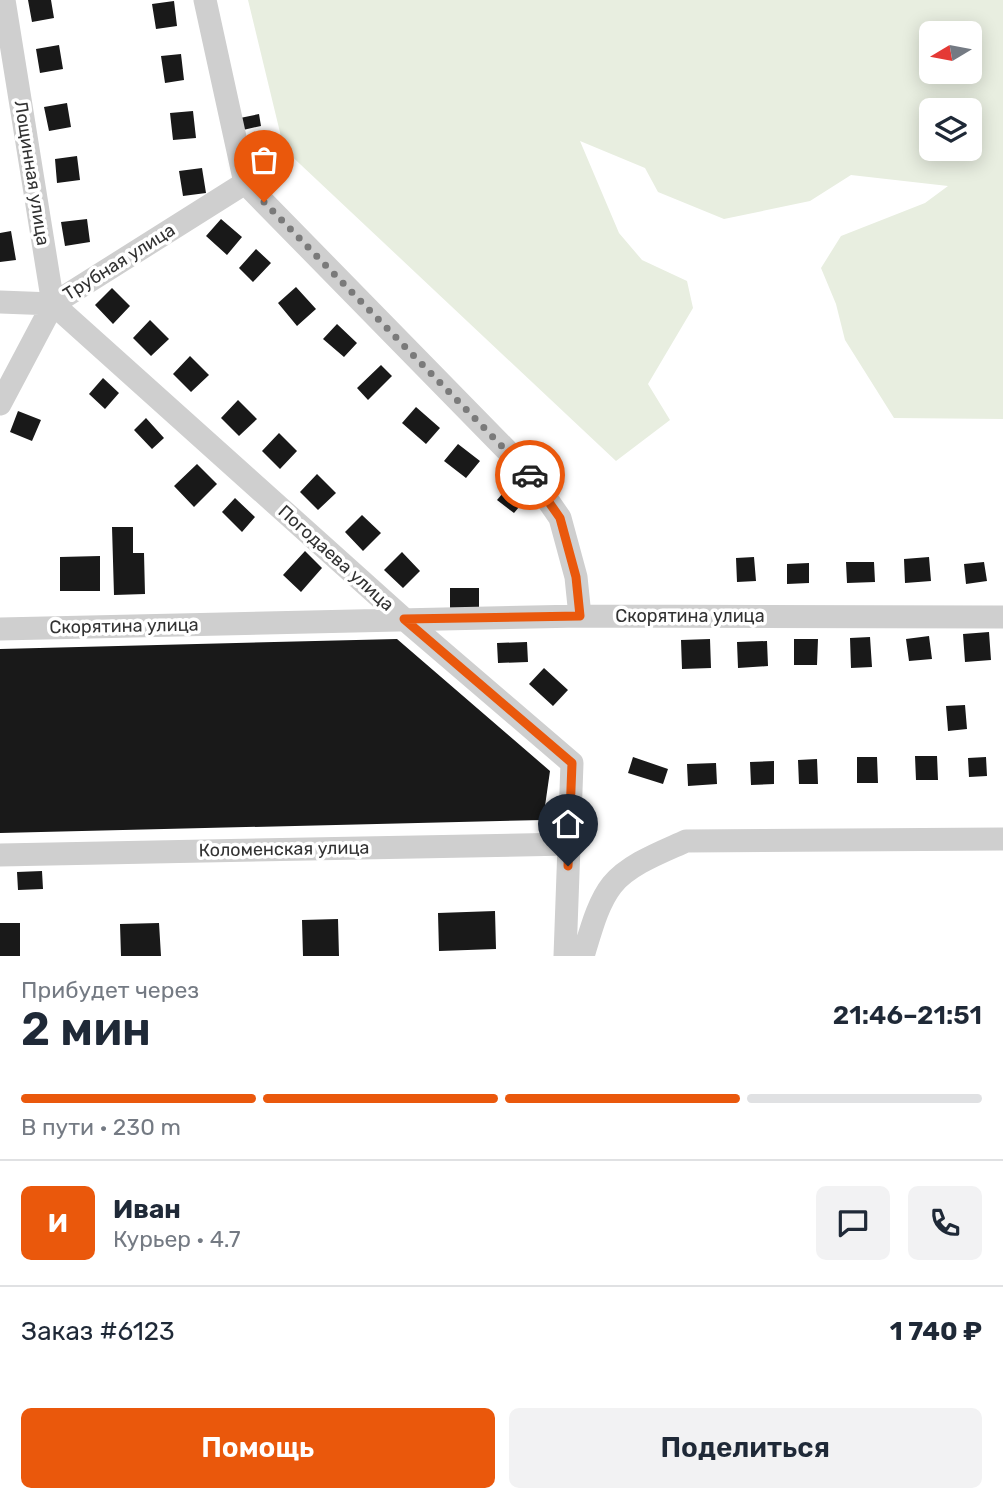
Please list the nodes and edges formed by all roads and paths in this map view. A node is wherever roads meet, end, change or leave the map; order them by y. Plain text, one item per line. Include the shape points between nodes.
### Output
1 (4, 0) edge
2 (205, 0) edge
3 (245, 183) junction
4 (0, 302) edge
5 (53, 304) junction
6 (0, 404) edge
7 (580, 616) junction
8 (1003, 617) edge
9 (404, 619) junction
10 (0, 629) edge
11 (1003, 839) edge
12 (569, 844) junction
13 (0, 855) edge
14 (565, 956) edge
15 (583, 956) edge

1 - 5 street, Лощинная улица
2 - 3 street
3 - 5 street, Трубная улица
3 - 7 street via 529,473 560,518 576,577
4 - 5 street
5 - 6 street, Трубная улица
5 - 9 street, Погодаева улица
7 - 8 street, Скорятина улица
7 - 9 street, Скорятина улица
9 - 10 street, Скорятина улица
9 - 12 street, Погодаева улица via 572,763
11 - 15 street via 686,841 645,859 612,885
12 - 13 street, Коломенская улица
12 - 14 street, Погодаева улица

